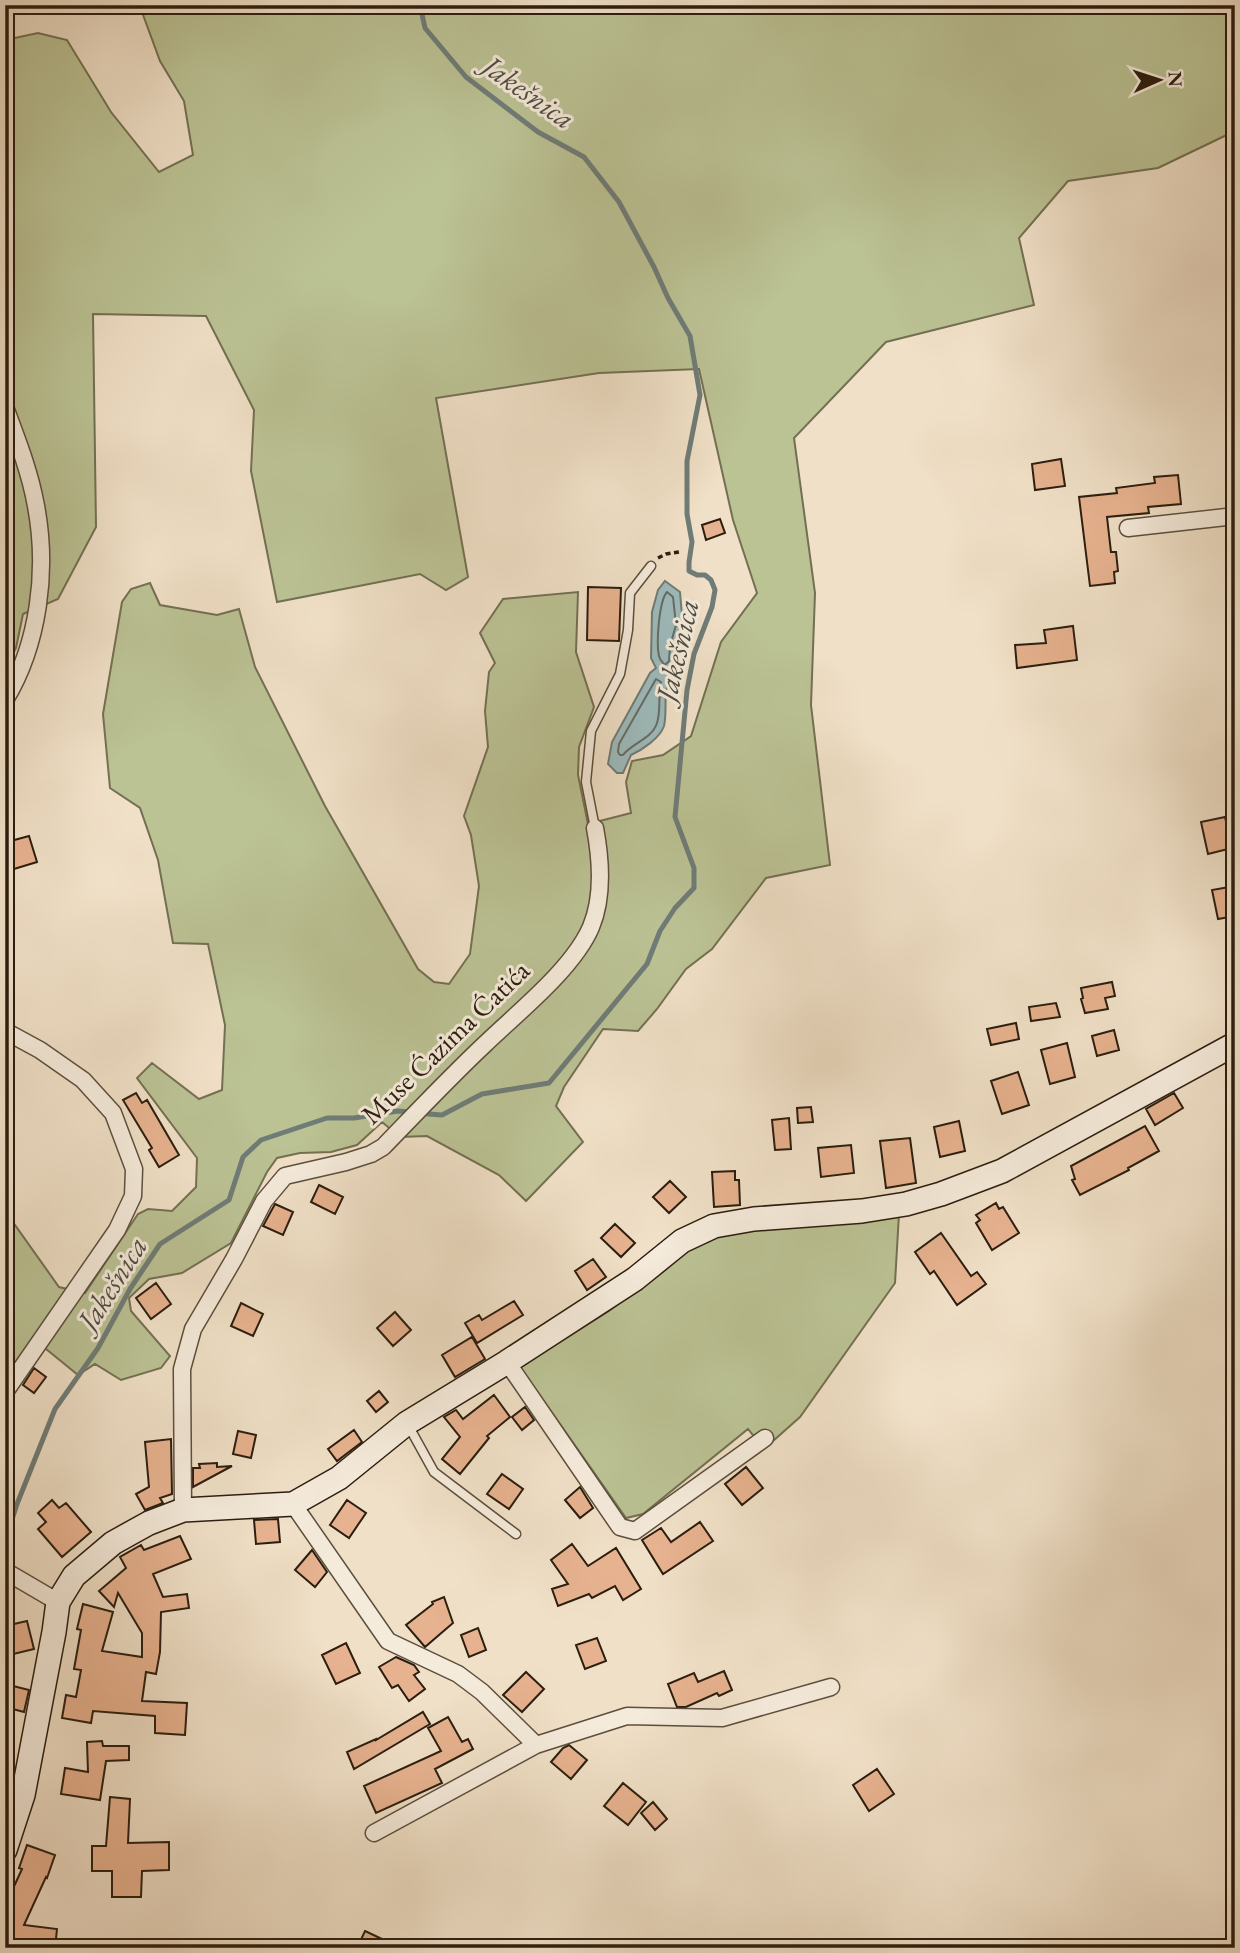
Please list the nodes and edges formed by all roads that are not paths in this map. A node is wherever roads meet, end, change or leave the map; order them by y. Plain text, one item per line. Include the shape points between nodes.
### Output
1 (5, 407) edge
2 (1235, 516) edge
3 (1128, 528) dead end
4 (651, 566) road end
5 (5, 700) edge
6 (595, 828) joint
7 (5, 1031) edge
8 (1235, 1044) edge
9 (507, 1362) junction
10 (5, 1392) edge
11 (407, 1423) junction
12 (765, 1438) dead end
13 (293, 1504) junction
14 (183, 1510) junction
15 (516, 1534) dead end
16 (5, 1571) edge
17 (58, 1602) junction
18 (831, 1686) dead end
19 (536, 1745) junction
20 (374, 1833) dead end
21 (6, 1848) edge

1 - 5 street via 36,504 42,549 35,625 24,663
2 - 3 street
4 - 6 lane via 630,593 620,674 592,731 586,782
6 - 14 street, Muse Ćazima Ćatića via 599,895 591,927 571,961 383,1147 346,1162 285,1176 264,1201 192,1329 182,1369
7 - 10 street via 83,1080 113,1113 134,1169 133,1196 117,1230
8 - 9 street via 1002,1171 941,1194 906,1205 714,1226 682,1241 635,1279
9 - 11 street
9 - 12 street via 620,1527 635,1531
11 - 13 street via 339,1478
11 - 15 lane via 433,1472
13 - 14 street
13 - 19 street via 388,1640 458,1674
14 - 17 street via 113,1543 74,1576
16 - 17 street
17 - 21 street via 23,1795
18 - 19 street via 722,1718 627,1716
19 - 20 street

